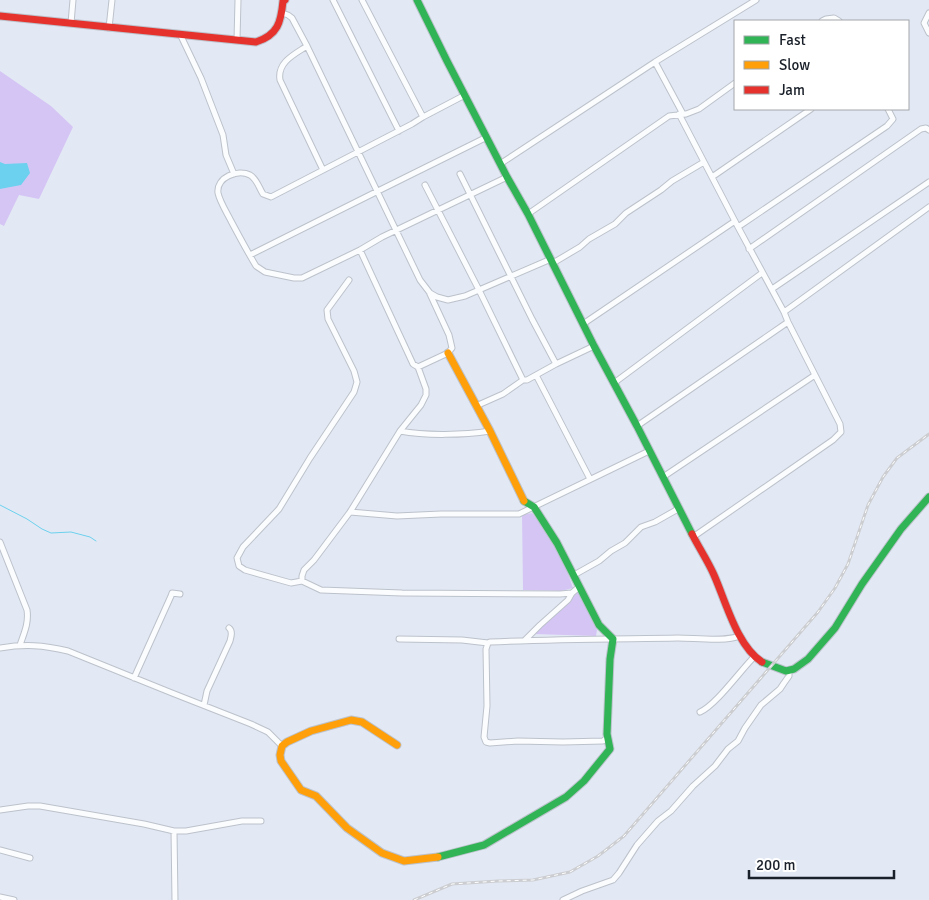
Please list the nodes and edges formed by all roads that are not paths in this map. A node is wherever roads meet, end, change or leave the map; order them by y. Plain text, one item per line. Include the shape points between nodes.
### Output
1 (73, 0) edge
2 (112, 0) edge
3 (238, 0) edge
4 (284, 0) edge
5 (333, 0) edge
6 (362, 0) edge
7 (417, 0) edge
8 (756, 0) edge
9 (282, 13) junction
10 (929, 13) edge
11 (0, 16) edge
12 (824, 20) edge
13 (837, 20) edge
14 (71, 23) junction
15 (109, 28) junction
16 (929, 33) edge
17 (180, 34) junction
18 (237, 40) junction
19 (308, 46) junction
20 (655, 62) junction
21 (734, 84) edge
22 (465, 95) junction
23 (810, 110) edge
24 (888, 110) edge
25 (681, 114) junction
26 (423, 117) junction
27 (929, 130) edge
28 (399, 131) junction
29 (487, 137) junction
30 (359, 151) junction
31 (704, 162) junction
32 (500, 164) junction
33 (323, 170) junction
34 (234, 174) junction
35 (460, 174) dead end
36 (507, 177) junction
37 (712, 177) junction
38 (929, 182) edge
39 (425, 185) dead end
40 (378, 191) junction
41 (470, 195) junction
42 (929, 208) edge
43 (438, 211) junction
44 (528, 214) junction
45 (735, 221) junction
46 (738, 227) junction
47 (396, 230) junction
48 (749, 249) junction
49 (360, 250) junction
50 (250, 255) junction
51 (552, 261) junction
52 (762, 274) junction
53 (511, 277) junction
54 (349, 280) dead end
55 (772, 289) junction
56 (479, 290) junction
57 (430, 294) junction
58 (784, 312) junction
59 (788, 322) junction
60 (583, 324) junction
61 (594, 346) junction
62 (448, 353) junction
63 (556, 364) junction
64 (418, 367) junction
65 (536, 375) junction
66 (815, 375) junction
67 (523, 380) junction
68 (614, 383) junction
69 (476, 406) junction
70 (637, 426) junction
71 (490, 430) junction
72 (400, 431) junction
73 (649, 451) junction
74 (663, 477) junction
75 (590, 480) junction
76 (929, 497) edge
77 (534, 507) junction
78 (678, 509) junction
79 (350, 512) junction
80 (693, 537) junction
81 (0, 542) edge
82 (574, 575) junction
83 (302, 581) junction
84 (579, 588) junction
85 (572, 593) junction
86 (180, 594) dead end
87 (229, 628) dead end
88 (740, 636) junction
89 (613, 639) junction
90 (399, 640) dead end
91 (525, 640) junction
92 (488, 643) junction
93 (20, 646) junction
94 (0, 648) edge
95 (754, 657) junction
96 (789, 670) junction
97 (134, 678) junction
98 (204, 705) junction
99 (700, 712) dead end
100 (607, 738) junction
101 (396, 745) dead end
102 (282, 746) junction
103 (0, 810) edge
104 (261, 821) dead end
105 (174, 831) junction
106 (0, 850) edge
107 (30, 858) dead end
108 (0, 897) edge
109 (14, 900) edge
110 (175, 900) edge
111 (563, 900) edge

1 - 14 street
2 - 15 street
3 - 18 street
4 - 9 street
5 - 28 street
6 - 26 street
7 - 22 street
8 - 20 street
9 - 18 street via 277,28 265,40
9 - 19 street via 292,18
10 - 16 street via 924,23
11 - 14 street
12 - 13 street
14 - 15 street
15 - 17 street
17 - 18 street
17 - 34 street via 208,95
19 - 30 street
19 - 33 street via 284,63 279,74
20 - 25 street
20 - 32 street
21 - 25 street via 699,109
22 - 26 street
22 - 29 street
23 - 37 street
24 - 46 street via 893,120 887,126
25 - 31 street
25 - 44 street via 669,116
26 - 28 street
27 - 48 street via 921,129
28 - 30 street
29 - 32 street
29 - 40 street
30 - 33 street
30 - 40 street
31 - 37 street
31 - 51 street via 672,181 615,224
32 - 36 street
33 - 34 street via 271,197 263,194 250,175
34 - 50 street via 223,180 218,193
35 - 41 street
36 - 41 street
36 - 44 street
37 - 45 street
38 - 55 street
39 - 43 street
40 - 47 street
40 - 50 street
41 - 43 street
41 - 53 street
42 - 58 street
43 - 47 street
43 - 56 street
44 - 51 street
45 - 46 street
45 - 60 street
46 - 48 street
47 - 49 street
47 - 57 street
48 - 52 street
49 - 50 street via 298,279 265,272 256,266
49 - 64 street via 413,364
51 - 53 street
51 - 60 street
52 - 55 street
52 - 68 street
53 - 56 street
53 - 63 street
54 - 83 street via 327,310 328,319 354,371 357,382 354,392 279,509 243,547 237,558 239,566 245,570 291,583
55 - 58 street
56 - 57 street via 448,300
56 - 67 street
57 - 62 street via 452,343
58 - 59 street
59 - 66 street
59 - 70 street
60 - 61 street
61 - 63 street
61 - 68 street
62 - 64 street
62 - 69 street
63 - 65 street
64 - 72 street via 426,395
65 - 67 street
65 - 75 street
66 - 74 street
66 - 80 street via 841,432
67 - 69 street via 503,394
68 - 70 street
69 - 71 street
70 - 73 street
71 - 72 street via 470,434
71 - 77 street via 525,502
72 - 79 street
73 - 74 street
73 - 75 street
74 - 78 street
75 - 77 street
76 - 96 street via 878,560 830,634 808,659
77 - 79 street via 519,514 397,516
77 - 82 street
78 - 80 street
78 - 82 street via 641,527 625,543
79 - 83 street via 304,570
80 - 88 street via 713,573
81 - 93 street via 27,610 27,624
82 - 84 street
83 - 85 street via 321,590
84 - 85 street
84 - 89 street via 599,625
85 - 91 street
86 - 97 street via 172,593
87 - 98 street via 232,634 230,641
88 - 89 street via 727,639
88 - 95 street
89 - 91 street
89 - 100 street
90 - 92 street
91 - 92 street
92 - 100 street via 486,742 603,741
93 - 94 street
93 - 97 street via 68,651
95 - 96 street via 781,670
95 - 99 street
96 - 111 street via 789,676 780,689 761,705 738,741 658,821 619,873 612,880
97 - 98 street
98 - 102 street via 268,732
100 - 102 street via 610,749 606,755 566,797 484,845 439,858 404,861 382,852 347,828 316,796 301,790 281,761
101 - 102 street via 362,722 351,720 311,731
103 - 105 street via 40,806
104 - 105 street
105 - 110 street
106 - 107 street
108 - 109 street

